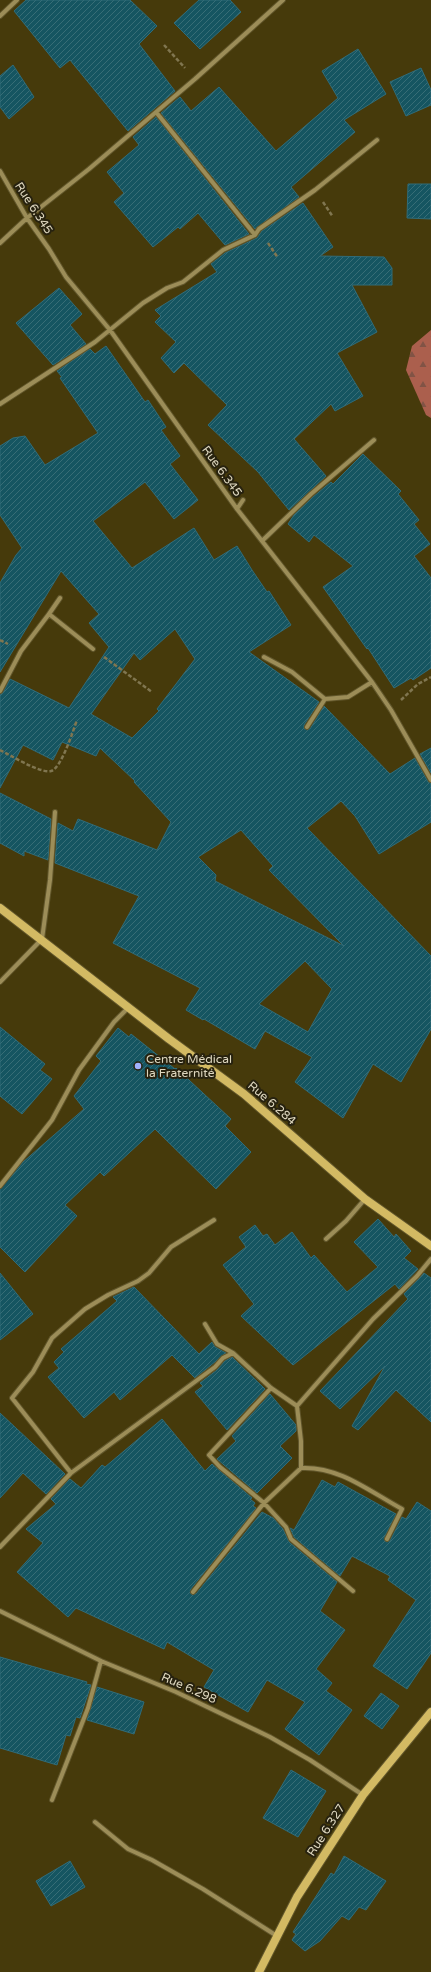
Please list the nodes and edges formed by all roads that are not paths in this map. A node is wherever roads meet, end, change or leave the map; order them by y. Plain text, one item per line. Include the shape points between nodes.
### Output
1 (17, 0) edge
2 (284, 0) edge
3 (0, 16) edge
4 (156, 112) junction
5 (377, 140) dead end
6 (0, 171) edge
7 (27, 218) junction
8 (254, 235) junction
9 (0, 242) edge
10 (110, 330) junction
11 (0, 404) edge
12 (374, 440) dead end
13 (243, 500) dead end
14 (237, 509) junction
15 (262, 541) junction
16 (60, 598) dead end
17 (49, 614) junction
18 (93, 649) dead end
19 (264, 656) dead end
20 (372, 682) junction
21 (0, 691) edge
22 (325, 699) junction
23 (307, 727) dead end
24 (431, 780) edge
25 (55, 812) dead end
26 (0, 908) edge
27 (42, 939) junction
28 (0, 982) edge
29 (130, 1007) junction
30 (0, 1186) edge
31 (365, 1199) junction
32 (214, 1220) dead end
33 (326, 1239) dead end
34 (431, 1246) edge
35 (431, 1259) edge
36 (205, 1324) dead end
37 (233, 1353) junction
38 (271, 1388) junction
39 (297, 1406) junction
40 (301, 1468) junction
41 (71, 1472) junction
42 (264, 1503) junction
43 (387, 1539) dead end
44 (0, 1546) edge
45 (353, 1591) dead end
46 (193, 1592) dead end
47 (0, 1611) edge
48 (101, 1661) junction
49 (431, 1712) edge
50 (363, 1795) junction
51 (52, 1800) dead end
52 (95, 1822) dead end
53 (277, 1936) junction
54 (259, 1972) edge

1 - 3 street
2 - 4 street
4 - 7 street
4 - 8 street
5 - 8 street
6 - 7 street, Rue 6.345
7 - 9 street
7 - 10 street, Rue 6.345 via 66,277
8 - 10 street via 223,250 183,282 167,288 143,303
10 - 11 street
10 - 14 street, Rue 6.345
12 - 15 street via 311,494
13 - 14 street
14 - 15 street, Rue 6.345
15 - 20 street, Rue 6.345
16 - 17 street
17 - 18 street
17 - 21 street via 20,651
19 - 22 street via 292,672
20 - 22 street via 348,697
20 - 24 street, Rue 6.345
22 - 23 street
25 - 27 street
26 - 27 street, Rue 6.284
27 - 28 street
27 - 29 street, Rue 6.284
29 - 30 street via 114,1022 79,1070 52,1120
29 - 31 street, Rue 6.284 via 244,1094
31 - 33 street
31 - 34 street, Rue 6.284
32 - 41 street via 171,1247 149,1274 85,1310 52,1338 33,1372 12,1398
35 - 39 street via 373,1319
36 - 37 street via 217,1344
37 - 38 street
37 - 41 street
38 - 39 street
38 - 42 street via 209,1455
39 - 40 street via 302,1441
40 - 42 street
40 - 43 street via 317,1467 338,1473 402,1509
41 - 44 street
42 - 45 street via 286,1527 291,1539
42 - 46 street
47 - 48 street, Rue 6.298
48 - 50 street, Rue 6.298 via 176,1692 270,1737
48 - 51 street via 88,1708
49 - 50 street, Rue 6.327
50 - 53 street, Rue 6.327 via 297,1897
52 - 53 street via 128,1849 203,1889
53 - 54 street, Rue 6.327

